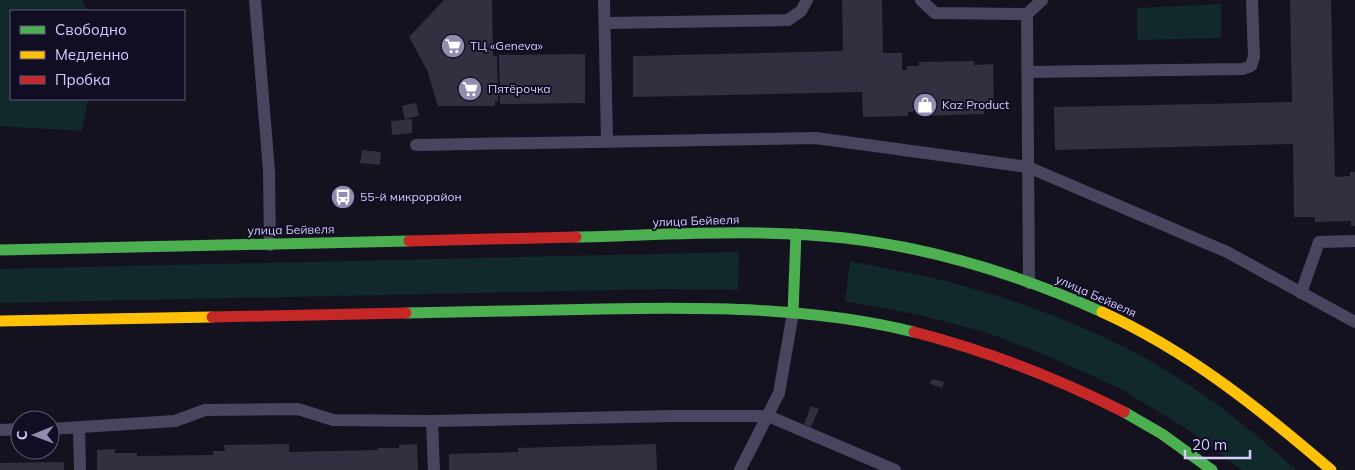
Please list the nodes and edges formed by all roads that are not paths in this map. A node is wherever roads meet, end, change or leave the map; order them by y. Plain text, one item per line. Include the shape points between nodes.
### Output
1 (255, 0) edge
2 (604, 0) edge
3 (807, 0) edge
4 (921, 0) edge
5 (1042, 0) edge
6 (1252, 0) edge
7 (1027, 14) junction
8 (605, 23) junction
9 (1028, 72) junction
10 (607, 141) junction
11 (416, 145) dead end
12 (1028, 167) junction
13 (796, 234) junction
14 (1355, 241) edge
15 (270, 244) junction
16 (0, 250) edge
17 (1029, 283) junction
18 (1301, 293) junction
19 (793, 313) junction
20 (0, 321) edge
21 (1355, 322) edge
22 (768, 416) junction
23 (432, 421) junction
24 (79, 428) junction
25 (60, 429) edge
26 (80, 470) edge
27 (434, 470) edge
28 (740, 470) edge
29 (895, 470) edge
30 (1212, 470) edge
31 (1331, 470) edge

1 - 15 lane via 269,171
2 - 8 lane
3 - 8 lane via 802,11 788,20
4 - 7 lane via 935,13
5 - 7 lane
6 - 9 lane via 1254,57 1251,66 1243,69
7 - 9 lane
8 - 10 lane
9 - 12 lane
10 - 11 lane
10 - 12 lane via 816,138
12 - 17 lane
12 - 18 lane via 1227,252
13 - 15 main road, улица Бейвеля
13 - 17 main road, улица Бейвеля via 874,242 951,259
13 - 19 main road
14 - 18 lane via 1319,242
15 - 16 main road, улица Бейвеля
17 - 31 main road, улица Бейвеля via 1123,322 1191,360 1255,405
18 - 21 lane
19 - 20 main road via 648,308
19 - 22 lane via 780,393
19 - 30 main road via 887,326 1005,358 1131,416
22 - 23 lane
22 - 28 lane
22 - 29 lane
23 - 24 lane via 333,420 298,409 205,410 175,421
23 - 27 lane
24 - 25 lane
24 - 26 lane

